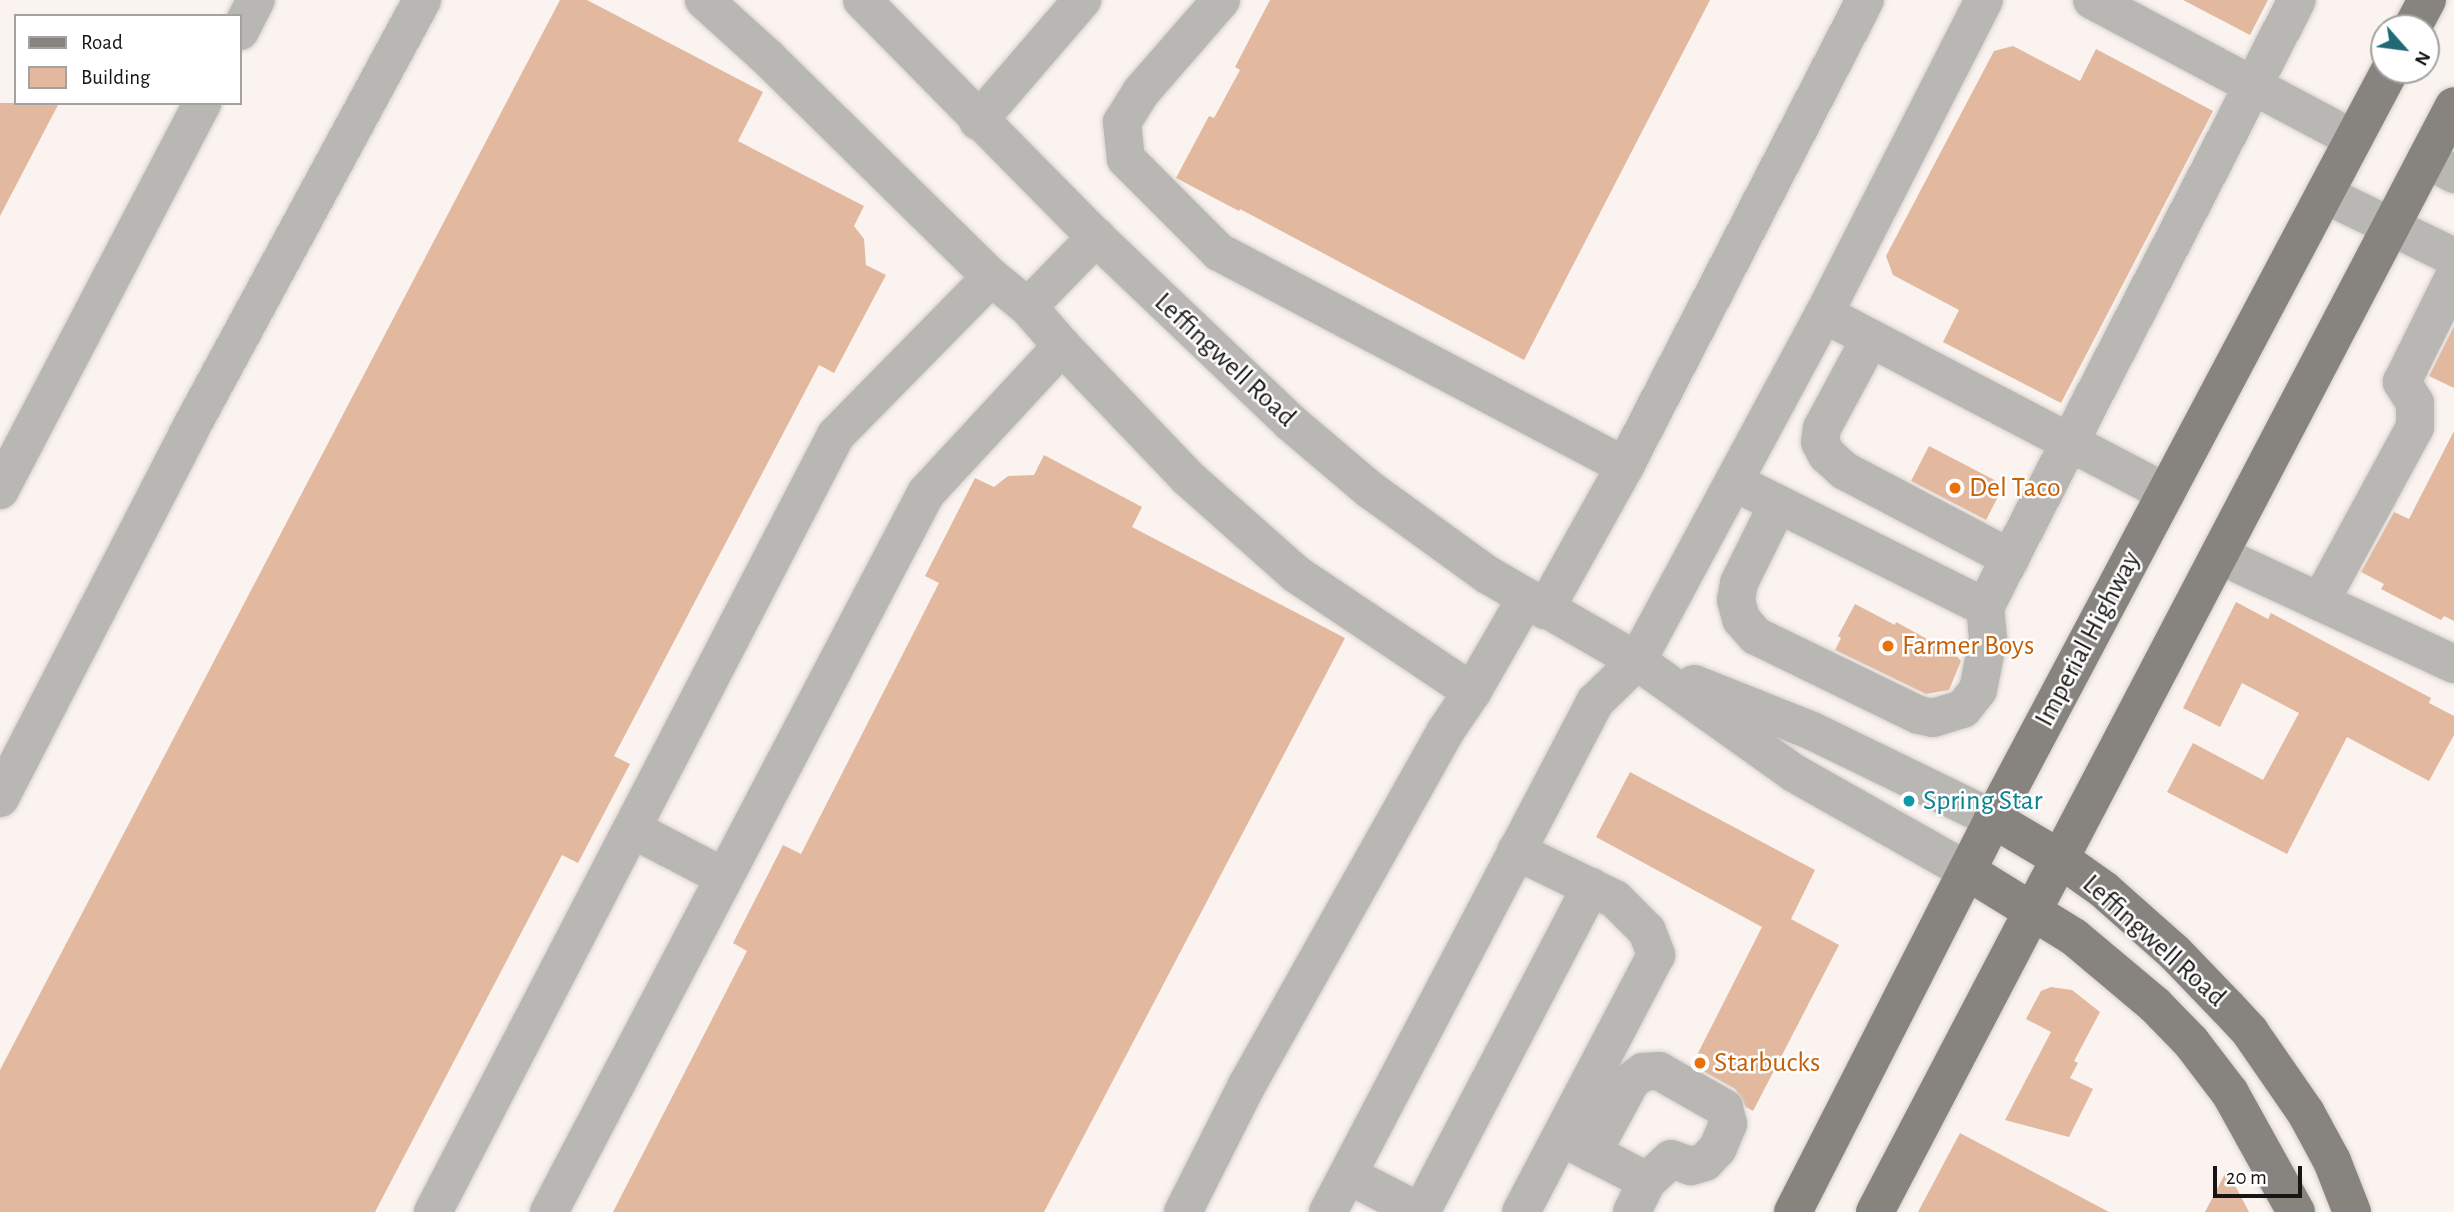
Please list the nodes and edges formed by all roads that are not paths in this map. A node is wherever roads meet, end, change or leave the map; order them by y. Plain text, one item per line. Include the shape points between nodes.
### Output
1 (256, 0) edge
2 (422, 0) edge
3 (704, 0) edge
4 (862, 0) edge
5 (1082, 0) edge
6 (1221, 0) edge
7 (1866, 0) edge
8 (1984, 0) edge
9 (2092, 0) edge
10 (2297, 0) edge
11 (242, 27) edge
12 (2382, 84) edge
13 (2252, 87) junction
14 (201, 105) edge
15 (2454, 106) edge
16 (978, 121) junction
17 (2353, 139) junction
18 (2440, 167) edge
19 (2324, 194) junction
20 (2390, 227) junction
21 (1096, 237) junction
22 (2454, 257) edge
23 (991, 277) junction
24 (2454, 277) edge
25 (1028, 307) junction
26 (1824, 314) junction
27 (1870, 339) junction
28 (1062, 346) junction
29 (2068, 441) junction
30 (1625, 466) junction
31 (1734, 482) junction
32 (0, 489) edge
33 (2166, 493) junction
34 (1778, 504) junction
35 (2219, 555) junction
36 (2010, 558) junction
37 (2320, 602) junction
38 (1535, 604) junction
39 (1984, 607) junction
40 (1637, 661) junction
41 (2454, 664) edge
42 (1472, 692) junction
43 (0, 798) edge
44 (1993, 819) junction
45 (632, 829) junction
46 (1516, 852) junction
47 (2059, 858) junction
48 (1967, 871) junction
49 (724, 877) junction
50 (1591, 887) junction
51 (2032, 911) junction
52 (1576, 1145) junction
53 (1348, 1174) junction
54 (1639, 1197) edge
55 (433, 1212) edge
56 (549, 1212) edge
57 (1183, 1212) edge
58 (1328, 1212) edge
59 (1421, 1212) edge
60 (1521, 1212) edge
61 (1793, 1212) edge
62 (1875, 1212) edge
63 (2296, 1212) edge
64 (2352, 1212) edge

1 - 11 street
2 - 43 street via 188,433
3 - 23 street
4 - 16 street, Leffingwell Road
5 - 16 street
6 - 30 street via 1141,92 1122,122 1126,159 1219,252
7 - 30 street
8 - 26 street
9 - 13 street
10 - 13 street
12 - 17 main road, Imperial Highway
13 - 17 street
13 - 29 street
14 - 32 street
15 - 18 main road
16 - 21 street, Leffingwell Road
17 - 19 main road, Imperial Highway
18 - 20 main road
19 - 20 street
19 - 33 main road, Imperial Highway
20 - 22 street
20 - 35 main road
21 - 25 street
21 - 38 street, Leffingwell Road via 1290,422 1369,489 1451,551
23 - 25 street
23 - 45 street via 836,435
24 - 37 street via 2402,382 2415,403 2415,427
25 - 28 street
26 - 27 street
26 - 31 street
27 - 29 street
27 - 36 street via 1822,428 1820,442 1827,455 1845,471
28 - 42 street via 1188,478 1296,574
28 - 49 street via 926,492
29 - 33 street
29 - 36 street
30 - 38 street
31 - 34 street
31 - 40 street
33 - 44 main road, Imperial Highway
34 - 39 street
34 - 39 street via 1739,583 1736,600 1741,619 1756,636 1933,718 1963,709 1978,690 1988,639
35 - 37 street
35 - 47 main road
36 - 39 street
37 - 41 street
38 - 40 street, Leffingwell Road
38 - 42 street
40 - 44 street, Leffingwell Road via 1812,731
40 - 46 street via 1595,702
40 - 48 street, Leffingwell Road via 1794,773
42 - 57 street via 1445,732 1261,1061
44 - 47 main road, Leffingwell Road
44 - 48 main road, Imperial Highway
45 - 49 street
45 - 55 street
46 - 50 street
46 - 53 street
47 - 51 main road
47 - 64 main road, Leffingwell Road via 2140,920 2250,1032 2306,1113
48 - 51 main road, Leffingwell Road
48 - 61 main road, Imperial Highway
49 - 56 street
50 - 52 street via 1615,899 1647,932 1656,955
50 - 59 street
51 - 62 main road
51 - 63 main road, Leffingwell Road via 2074,937 2191,1042 2230,1093
52 - 54 street
52 - 54 street via 1643,1072 1659,1071 1724,1108 1728,1124 1718,1148 1705,1162 1691,1166 1671,1159
52 - 60 street
53 - 58 street
53 - 59 street

